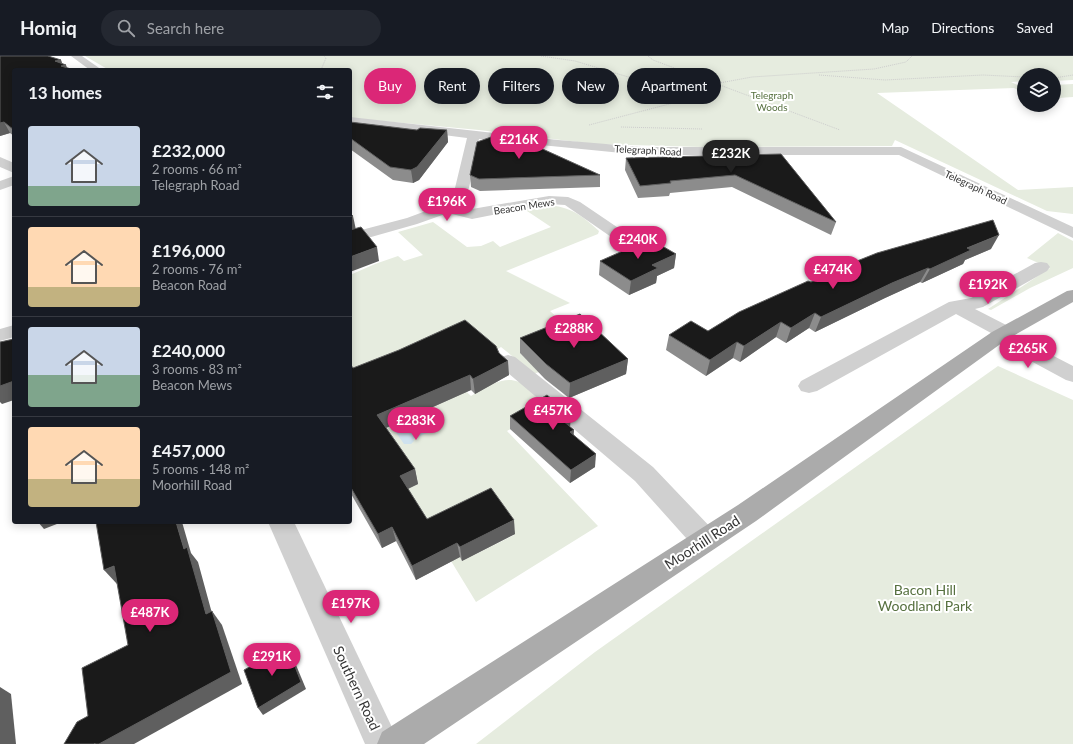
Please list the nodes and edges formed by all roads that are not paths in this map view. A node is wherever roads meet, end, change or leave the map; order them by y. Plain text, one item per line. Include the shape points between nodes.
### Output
1 (76, 56) edge
2 (94, 68) edge
3 (352, 121) edge
4 (474, 135) junction
5 (0, 161) edge
6 (12, 168) edge
7 (12, 181) edge
8 (0, 186) edge
9 (447, 208) junction
10 (1073, 233) edge
11 (352, 237) edge
12 (636, 247) edge
13 (1041, 267) dead end
14 (1073, 294) edge
15 (956, 306) junction
16 (12, 332) edge
17 (1002, 334) junction
18 (0, 335) edge
19 (508, 362) edge
20 (1073, 375) edge
21 (809, 386) dead end
22 (282, 524) edge
23 (705, 540) junction
24 (383, 744) edge
25 (394, 744) edge

1 - 2 street
3 - 4 street, Telegraph Road
4 - 9 street via 462,188
4 - 10 street, Telegraph Road via 650,151 901,151
5 - 6 street
7 - 8 street
9 - 11 street via 412,221
9 - 12 street, Beacon Mews via 472,214 549,200 568,201
13 - 15 street via 976,303
14 - 17 main road, Moorhill Road
15 - 17 street
15 - 21 street
16 - 18 street
17 - 20 street
17 - 23 main road, Moorhill Road
19 - 23 street via 644,474
22 - 24 street, Southern Road
23 - 25 main road, Moorhill Road

